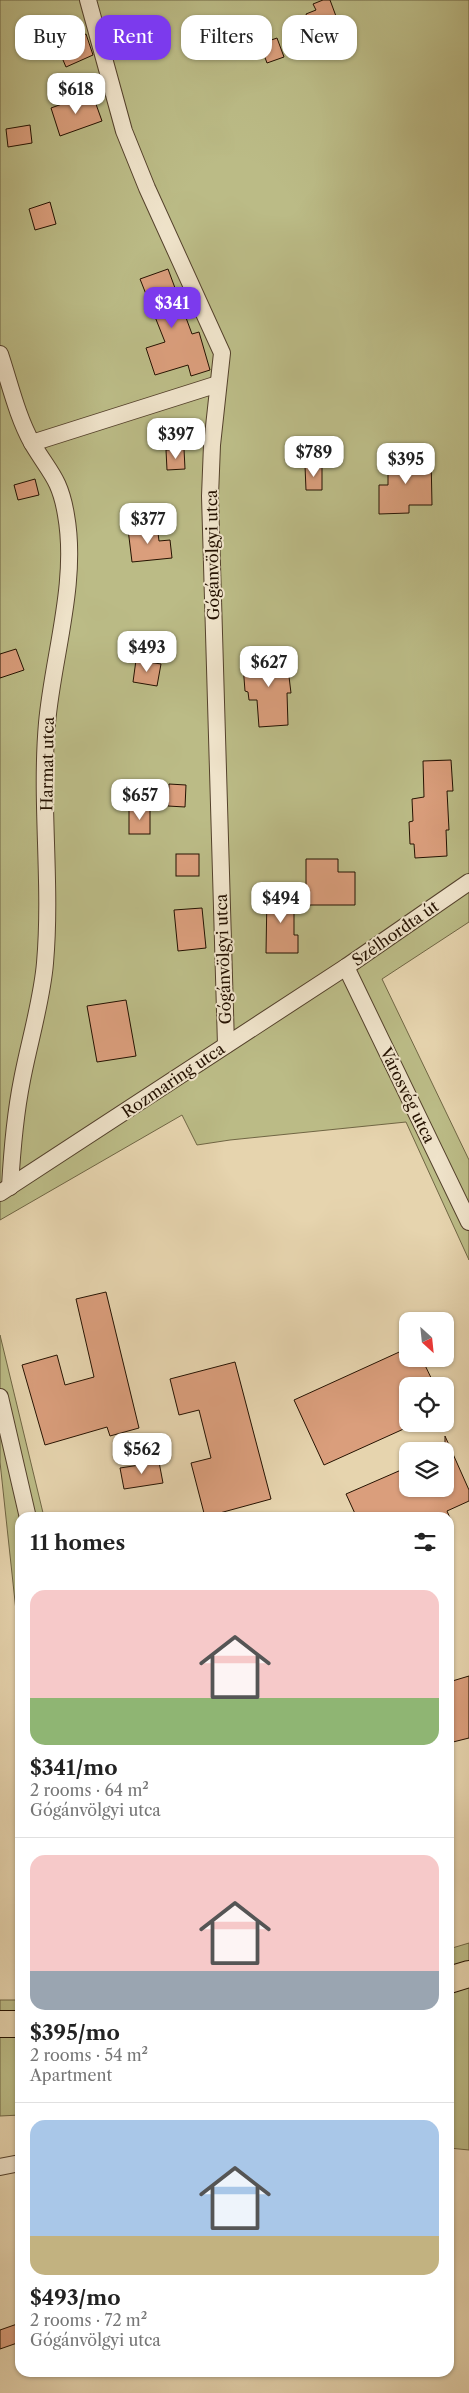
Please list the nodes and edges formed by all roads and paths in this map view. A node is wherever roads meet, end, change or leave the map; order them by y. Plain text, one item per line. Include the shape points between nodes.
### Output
1 (88, 0) edge
2 (0, 354) edge
3 (218, 384) junction
4 (32, 443) junction
5 (469, 882) edge
6 (346, 967) junction
7 (226, 1045) junction
8 (5, 1190) edge
9 (469, 1222) edge
10 (0, 1397) edge
11 (27, 1512) edge
12 (469, 1974) edge
13 (454, 1978) edge
14 (0, 2024) edge
15 (15, 2024) edge
16 (15, 2164) edge
17 (0, 2167) edge

1 - 3 street, Gógánvölgyi utca via 124,131 222,353
2 - 4 street, Harmat utca
3 - 4 street
3 - 7 street, Gógánvölgyi utca via 210,496
4 - 8 street, Harmat utca via 60,487 69,535 66,588 45,747 48,903 45,965 21,1084
5 - 6 street, Szélhordta út
6 - 7 street, Rozmaring utca
6 - 9 street, Városvég utca
7 - 8 street, Rozmaring utca
10 - 11 street
12 - 13 main road
14 - 15 main road
16 - 17 street

